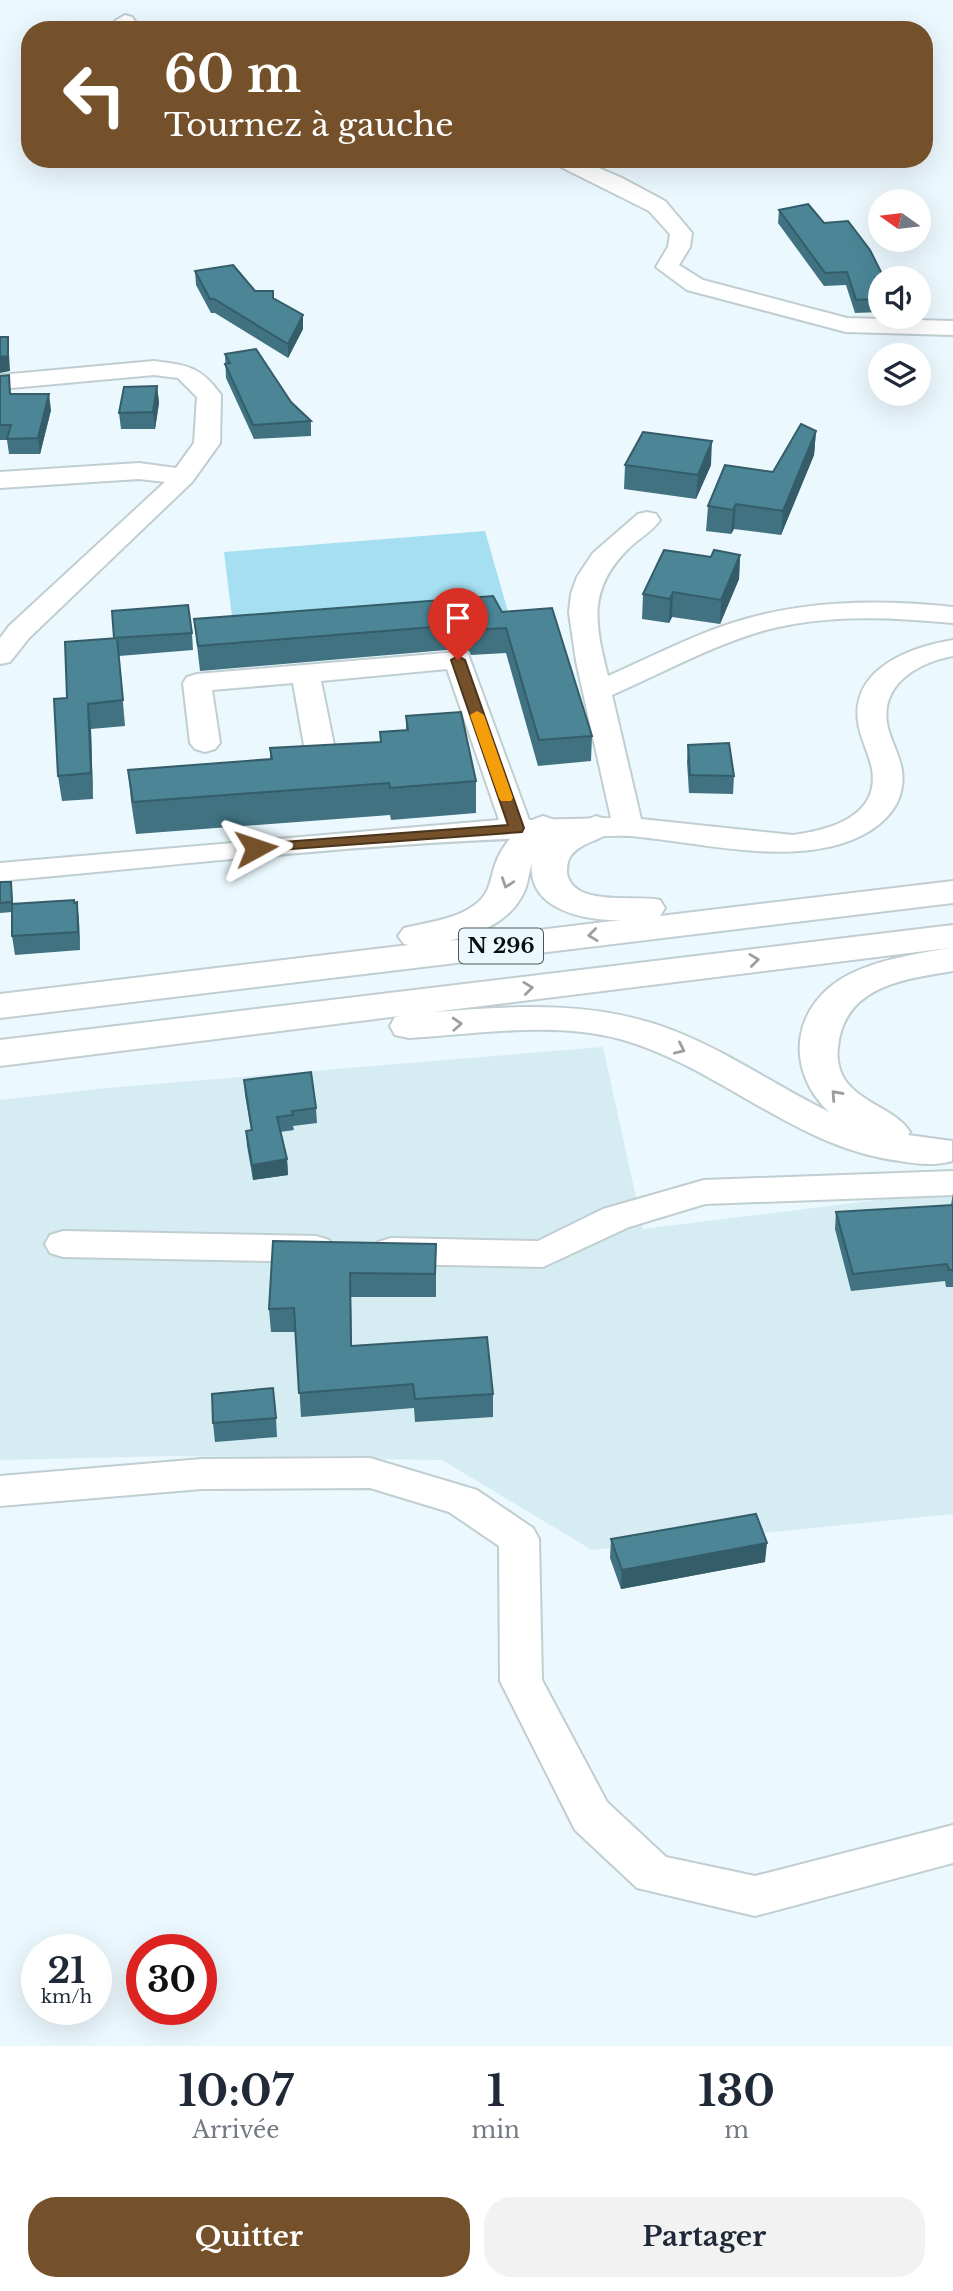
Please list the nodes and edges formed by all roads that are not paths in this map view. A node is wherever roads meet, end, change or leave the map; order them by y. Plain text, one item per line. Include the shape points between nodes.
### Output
1 (580, 168) edge
2 (953, 328) edge
3 (0, 382) edge
4 (183, 477) junction
5 (0, 480) edge
6 (647, 520) dead end
7 (953, 615) edge
8 (5, 643) edge
9 (953, 648) edge
10 (306, 674) junction
11 (597, 691) junction
12 (205, 743) dead end
13 (319, 745) edge
14 (612, 827) junction
15 (530, 828) junction
16 (0, 872) edge
17 (953, 891) edge
18 (945, 953) edge
19 (49, 1000) junction
20 (0, 1006) edge
21 (71, 1044) junction
22 (0, 1053) edge
23 (948, 1161) edge
24 (64, 1244) dead end
25 (0, 1491) edge
26 (953, 1844) edge

1 - 2 street via 657,206 681,233 667,267 695,285 846,325
3 - 4 street via 154,368 186,372 209,395 210,416 207,443
4 - 5 street via 139,471
4 - 8 street
6 - 11 street via 597,564 582,598 584,634
7 - 11 street via 875,610 763,623
9 - 14 street via 910,660 889,674 878,691 872,720 887,772 886,795 874,816 856,829 793,844
10 - 12 street via 197,683
10 - 13 street
10 - 15 street via 458,660
11 - 14 street
14 - 15 street
14 - 17 highway via 562,843 552,855 547,869 552,886 565,898 603,909
15 - 16 street
15 -> 19 highway via 497,906 454,928
17 -> 19 highway, N 296
21 -> 18 highway, N 296
23 -> 18 highway via 860,1117 824,1081 817,1062 822,1023 851,990
19 - 20 highway, N 296
21 - 22 highway, N 296
21 -> 23 highway via 492,1022 596,1022 682,1049 791,1110 851,1137
23 - 24 street via 704,1192 616,1218 543,1254
25 - 26 street via 202,1474 370,1473 463,1501 519,1539 521,1681 591,1816 653,1874 755,1896

